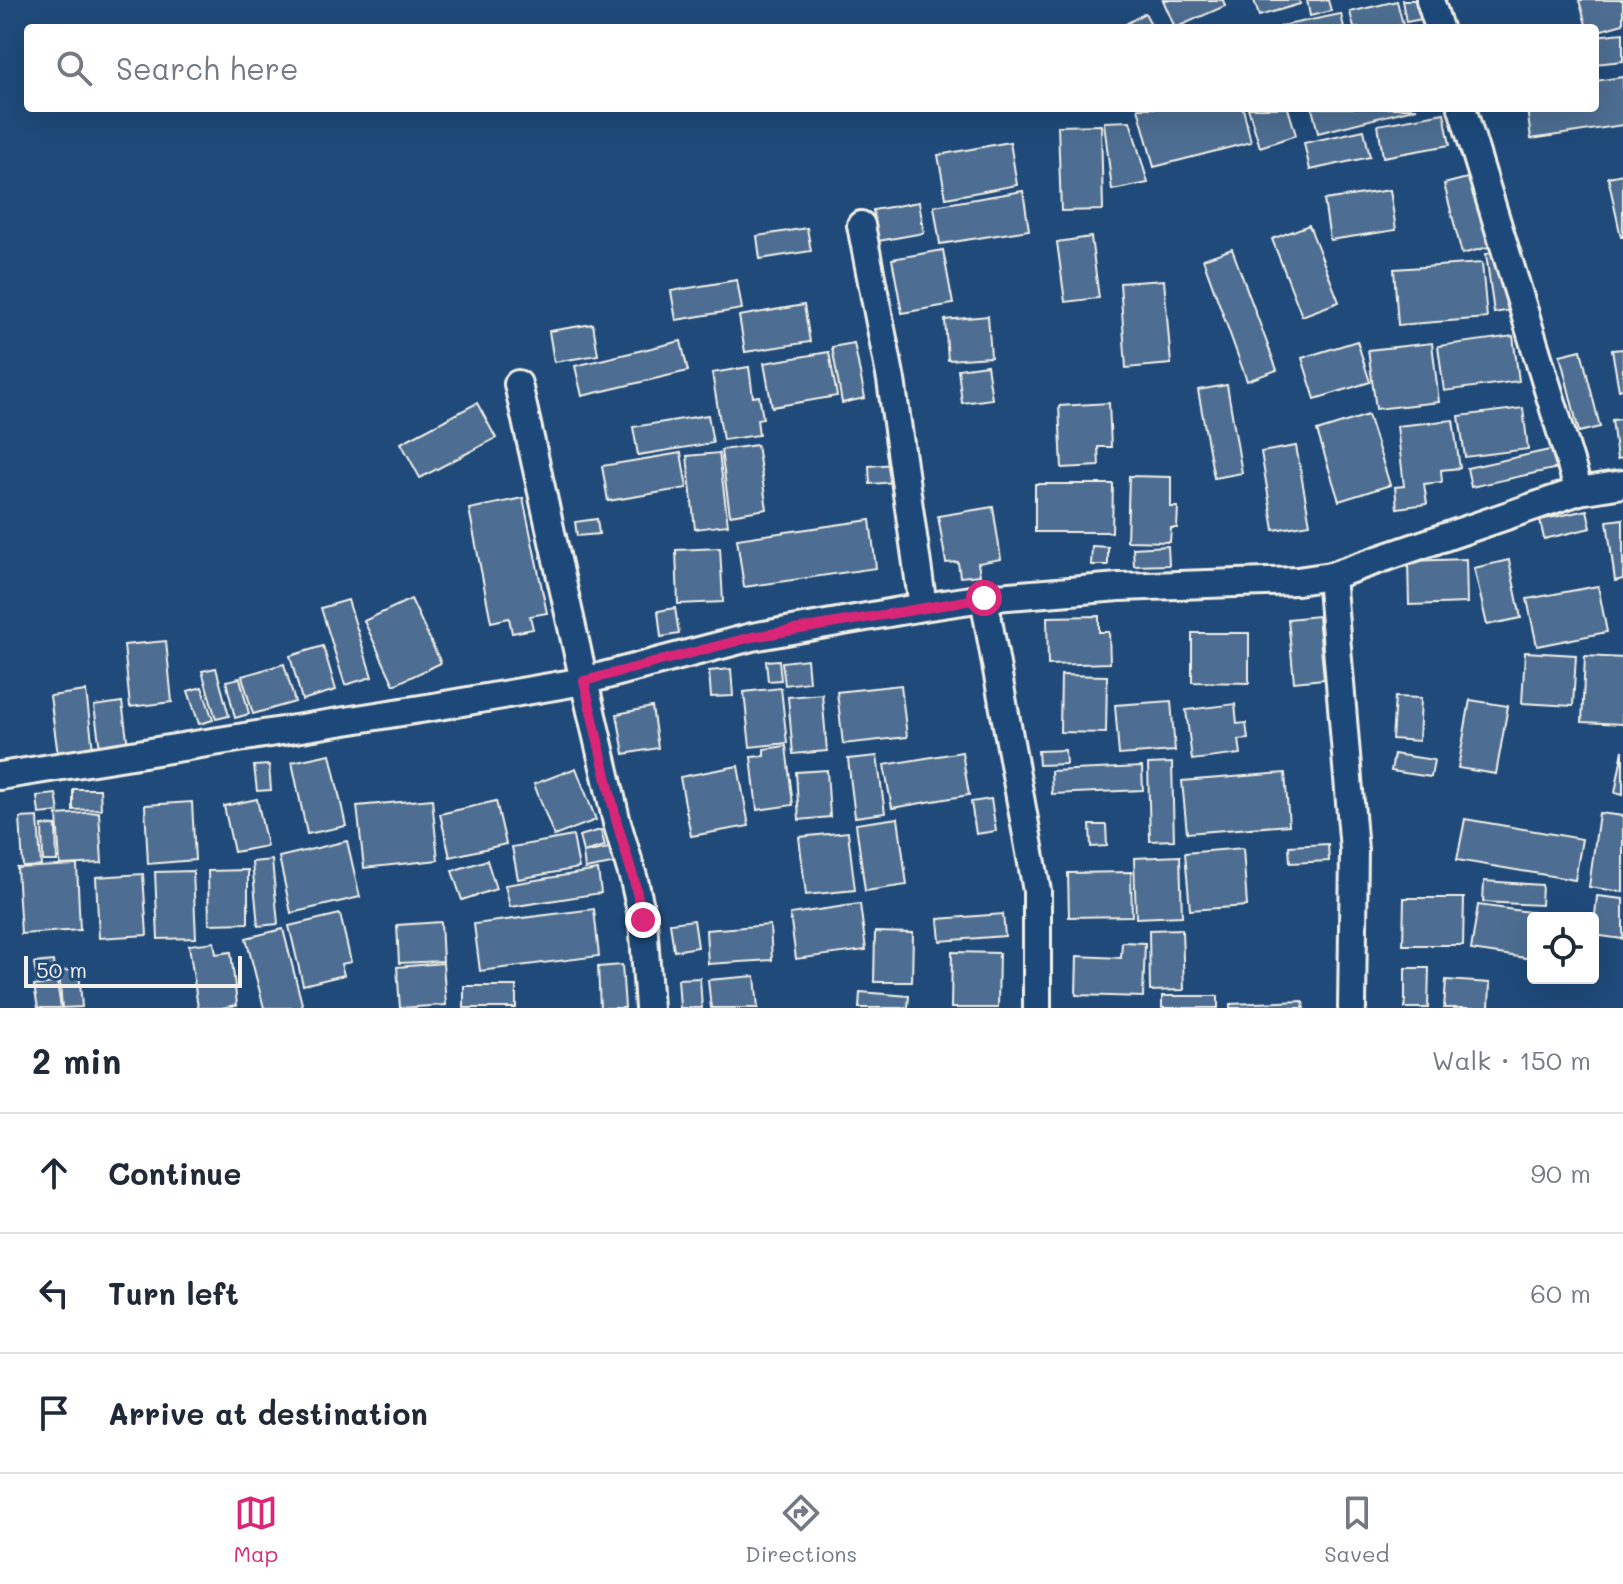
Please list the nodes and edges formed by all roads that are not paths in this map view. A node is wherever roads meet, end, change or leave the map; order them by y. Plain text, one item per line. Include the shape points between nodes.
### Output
1 (1430, 0) edge
2 (1438, 24) edge
3 (1463, 112) edge
4 (861, 225) dead end
5 (518, 384) dead end
6 (1623, 484) edge
7 (1579, 491) junction
8 (1331, 576) junction
9 (984, 598) junction
10 (923, 607) junction
11 (584, 681) junction
12 (0, 776) edge
13 (649, 1008) edge
14 (1037, 1008) edge
15 (1352, 1008) edge

1 - 2 street
3 - 7 street
4 - 10 street via 891,380
5 - 11 street
6 - 7 street
7 - 8 street
8 - 9 street
8 - 15 street via 1354,850
9 - 10 street
9 - 14 street via 1037,891
10 - 11 street via 752,637
11 - 12 street
11 - 13 street via 643,920

